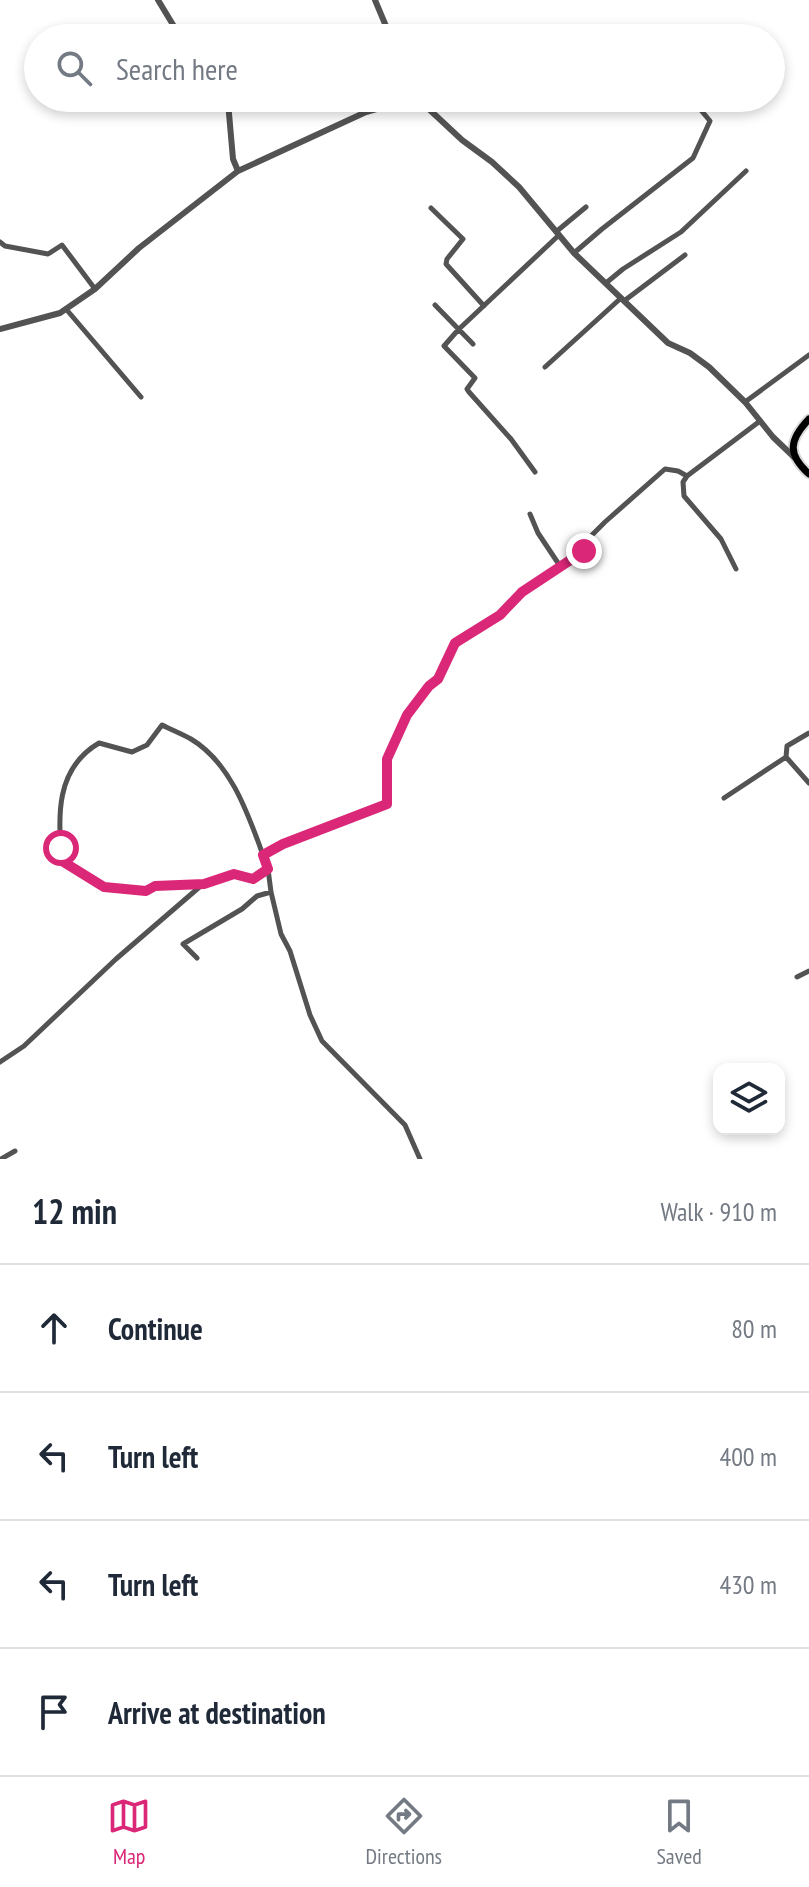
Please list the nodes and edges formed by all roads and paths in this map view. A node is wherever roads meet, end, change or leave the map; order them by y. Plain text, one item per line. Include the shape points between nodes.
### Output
1 (158, 0) edge
2 (375, 0) edge
3 (173, 24) edge
4 (385, 24) edge
5 (229, 112) edge
6 (366, 112) edge
7 (431, 112) edge
8 (702, 112) edge
9 (238, 171) junction
10 (746, 171) dead end
11 (586, 207) dead end
12 (431, 208) dead end
13 (558, 233) junction
14 (0, 242) edge
15 (574, 253) junction
16 (685, 255) dead end
17 (606, 283) junction
18 (95, 289) junction
19 (623, 299) junction
20 (435, 305) dead end
21 (484, 306) junction
22 (66, 309) junction
23 (0, 329) edge
24 (458, 330) junction
25 (473, 344) dead end
26 (809, 355) edge
27 (545, 367) dead end
28 (141, 397) dead end
29 (745, 402) junction
30 (809, 419) edge
31 (761, 420) junction
32 (796, 459) junction
33 (535, 472) dead end
34 (809, 474) edge
35 (687, 476) junction
36 (530, 514) dead end
37 (560, 566) junction
38 (736, 569) dead end
39 (809, 733) edge
40 (786, 757) junction
41 (809, 783) edge
42 (724, 798) dead end
43 (263, 855) junction
44 (268, 869) junction
45 (204, 884) junction
46 (271, 892) junction
47 (197, 958) dead end
48 (809, 971) edge
49 (797, 977) dead end
50 (0, 1062) edge
51 (15, 1151) dead end
52 (1, 1159) edge
53 (420, 1159) edge

1 - 3 street
2 - 4 street
5 - 9 street
6 - 9 street
7 - 13 street via 519,187
8 - 15 street via 710,121 693,158
9 - 18 street
10 - 17 street via 681,232
11 - 13 street
12 - 21 street via 463,239 446,264
13 - 15 street
13 - 21 street
14 - 18 street via 48,254 62,245
15 - 17 street
16 - 19 street
17 - 19 street
18 - 22 street
19 - 27 street
19 - 29 street via 668,343 709,367
20 - 24 street
21 - 24 street
22 - 23 street
22 - 28 street
24 - 25 street
24 - 33 street via 444,346 475,378 467,389
26 - 29 street
29 - 31 street
30 - 32 main road via 793,441
31 - 32 street
31 - 35 street
32 - 34 main road
35 - 37 street via 665,469 592,535 584,551
35 - 38 street via 684,496 721,539
36 - 37 street
37 - 43 street via 500,615 455,643 438,679 407,715 387,759 387,804
39 - 40 street via 787,746
40 - 41 street
40 - 42 street
43 - 44 street
43 - 45 street via 225,770 193,740 162,725 147,745 132,752 99,743 85,751 72,765 63,791 58,822 62,861 104,887 146,891
44 - 45 street via 253,879 234,874
44 - 46 street
45 - 50 street
46 - 47 street via 183,944
46 - 53 street via 281,934 322,1041 405,1125
48 - 49 street
51 - 52 street

